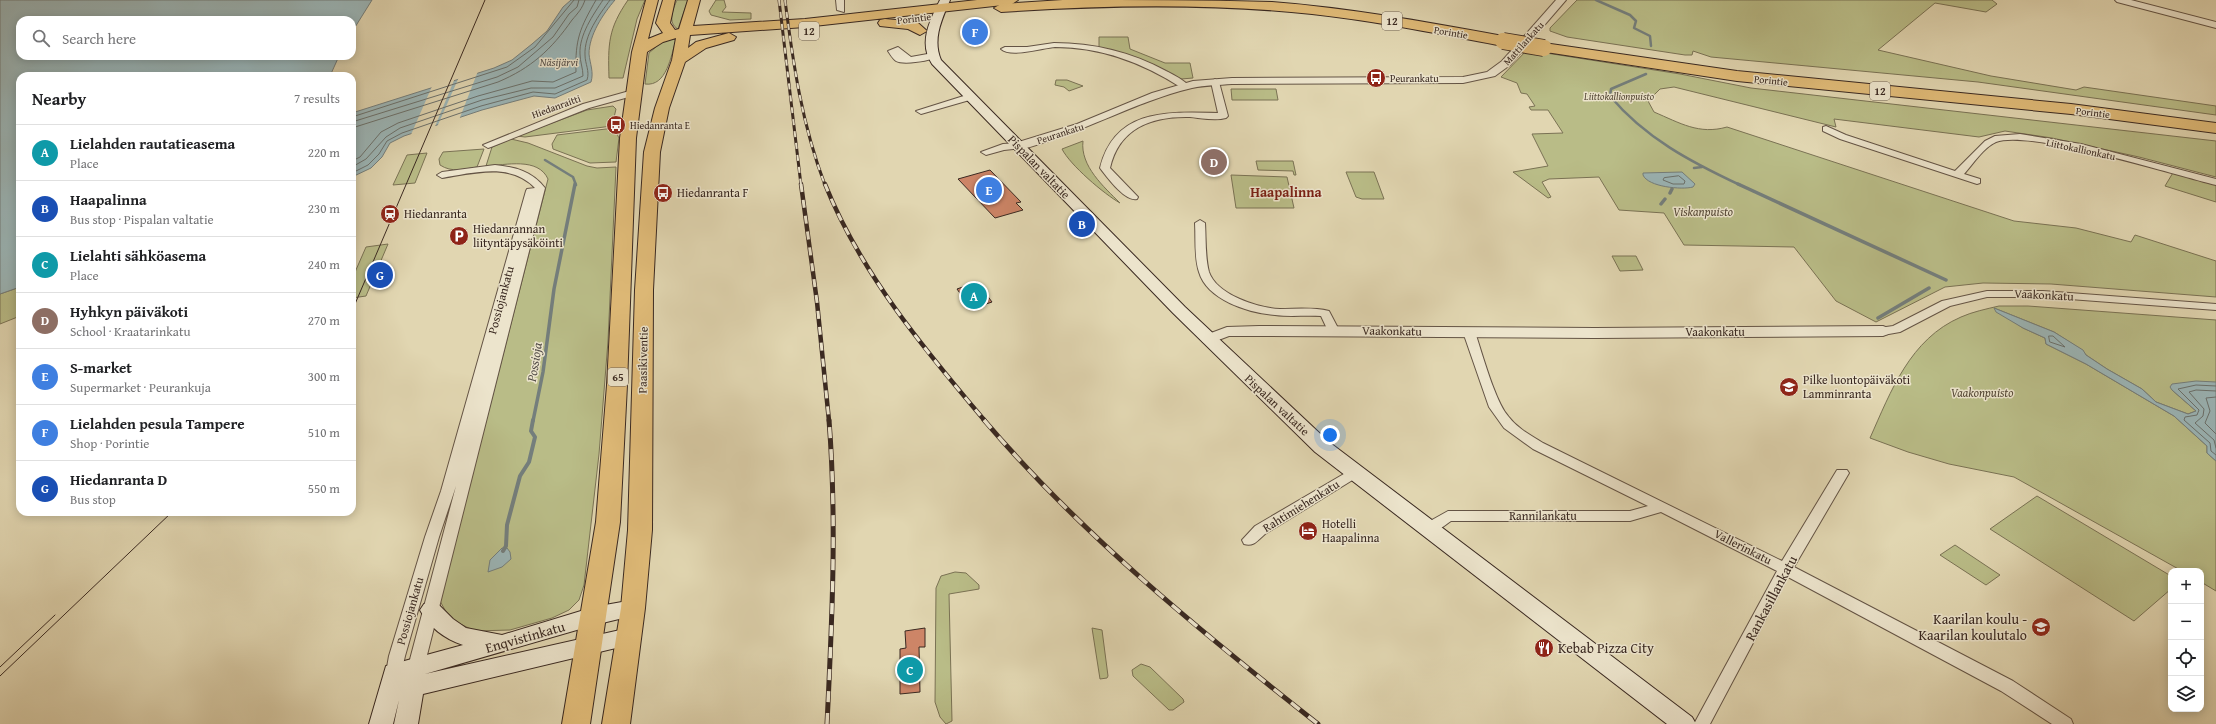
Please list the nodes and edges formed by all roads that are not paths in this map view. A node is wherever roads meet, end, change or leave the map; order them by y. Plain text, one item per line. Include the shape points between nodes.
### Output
1 (652, 0) edge
2 (669, 0) edge
3 (706, 0) edge
4 (840, 0) edge
5 (958, 0) edge
6 (1291, 0) edge
7 (1562, 0) edge
8 (2120, 0) edge
9 (982, 3) junction
10 (1006, 4) edge
11 (936, 8) edge
12 (841, 10) dead end
13 (688, 20) edge
14 (881, 22) junction
15 (2216, 25) edge
16 (756, 26) junction
17 (920, 31) junction
18 (736, 35) junction
19 (1506, 37) junction
20 (1547, 44) junction
21 (1005, 49) dead end
22 (639, 52) junction
23 (932, 54) junction
24 (679, 60) junction
25 (909, 60) dead end
26 (1500, 68) joint
27 (1215, 82) junction
28 (1185, 86) junction
29 (633, 93) junction
30 (970, 97) junction
31 (921, 111) dead end
32 (2216, 118) edge
33 (2216, 128) edge
34 (1826, 129) dead end
35 (488, 145) dead end
36 (1019, 146) junction
37 (986, 152) dead end
38 (442, 175) dead end
39 (1957, 175) junction
40 (534, 181) junction
41 (1977, 181) dead end
42 (2216, 182) edge
43 (1134, 197) dead end
44 (1200, 223) dead end
45 (2216, 307) edge
46 (1333, 330) junction
47 (1883, 331) joint
48 (1469, 332) junction
49 (1208, 339) junction
50 (1354, 473) junction
51 (1842, 473) dead end
52 (1661, 507) junction
53 (1428, 529) junction
54 (1249, 540) dead end
55 (1785, 569) junction
56 (633, 608) junction
57 (431, 610) junction
58 (594, 616) junction
59 (629, 637) junction
60 (508, 642) junction
61 (588, 645) junction
62 (415, 676) junction
63 (392, 682) junction
64 (381, 724) edge
65 (406, 724) edge
66 (576, 724) edge
67 (616, 724) edge
68 (1684, 724) edge
69 (1702, 724) edge
70 (2065, 724) edge

1 - 22 highway, Paasikiventie / 65 via 644,21
2 - 13 highway via 663,23 666,30
3 - 13 highway
4 - 12 street
5 - 9 highway
6 - 19 highway, Porintie / 12 via 1364,9
7 - 26 street, Mattilankatu
8 - 15 street
9 - 10 highway, Porintie / 12
9 - 11 highway, Porintie / 12
10 - 11 highway, Porintie / 12
10 - 19 highway, Porintie / 12 via 1103,1 1242,4 1357,16
11 - 14 highway, Porintie / 12
11 - 16 highway, Porintie / 12
11 - 17 main road
11 - 23 main road via 931,35
13 - 16 highway
13 - 16 highway, 12 via 701,19 710,23
13 - 18 highway, Porintie / 12
13 - 22 highway via 646,45
13 - 24 highway, Paasikiventie / 65
14 - 17 highway via 912,25
14 - 18 highway, Porintie / 12 via 824,30
17 - 23 main road, Pispalan valtatie
18 - 24 highway via 706,43
19 - 20 highway, Porintie / 12, bridge
20 - 32 highway, Porintie / 12 via 1734,67 2064,99
20 - 33 highway, Porintie / 12 via 1736,76 2071,109
21 - 28 street via 1030,49 1054,45 1103,50 1140,61
22 - 29 highway, Paasikiventie / 65
23 - 25 street
23 - 30 main road, Pispalan valtatie
24 - 56 highway, Paasikiventie / 65 via 655,134 650,173 644,290 640,530
26 - 27 street, Peurankatu via 1483,76 1447,81
27 - 28 street, Peurankatu
27 - 43 street via 1223,116 1160,116 1130,128 1113,144 1105,168 1118,184
28 - 36 street, Peurankatu via 1148,98 1081,126
29 - 35 street, Hiedanraitti via 586,106
29 - 58 highway, Paasikiventie / 65 via 628,138 608,522
30 - 31 street
30 - 36 main road, Pispalan valtatie
34 - 39 street
36 - 37 street
36 - 49 main road, Pispalan valtatie
38 - 40 street via 509,169 525,173
39 - 41 street
39 - 42 street, Liittokallionkatu via 1988,143 1995,139 2020,138 2088,149
40 - 57 street, Possiojankatu via 540,188
40 - 63 street, Possiojankatu via 448,492 397,656
44 - 46 street via 1204,273 1225,296 1248,306 1274,312 1325,313
45 - 47 street, Vaakonkatu via 2043,294 1988,294 1946,303 1896,329
46 - 48 street, Vaakonkatu
46 - 49 street, Vaakonkatu via 1235,331
47 - 48 street, Vaakonkatu
48 - 52 street, Vallerinkatu via 1495,407 1501,418 1514,431 1538,446
49 - 50 main road, Pispalan valtatie via 1296,424
50 - 53 main road, Pispalan valtatie
50 - 54 street, Rahtimiehenkatu via 1260,530
51 - 55 street, Rankasillankatu
52 - 53 street, Rannilankatu via 1630,516 1448,516
52 - 55 street, Vallerinkatu
53 - 68 main road, Pispalan valtatie
55 - 69 street, Rankasillankatu
55 - 70 street, Vallerinkatu via 2007,686
56 - 58 main road, Enqvistinkatu
56 - 59 highway, Paasikiventie / 65
57 - 60 main road via 448,629 472,639
57 - 62 street, Possiojankatu
58 - 60 main road, Enqvistinkatu
58 - 61 highway, Paasikiventie / 65
59 - 61 main road, Enqvistinkatu
59 - 67 highway, Paasikiventie / 65
60 - 62 main road, Enqvistinkatu
61 - 62 main road, Enqvistinkatu
61 - 66 highway, Paasikiventie / 65
62 - 63 main road, Enqvistinkatu
62 - 65 main road
63 - 64 main road

